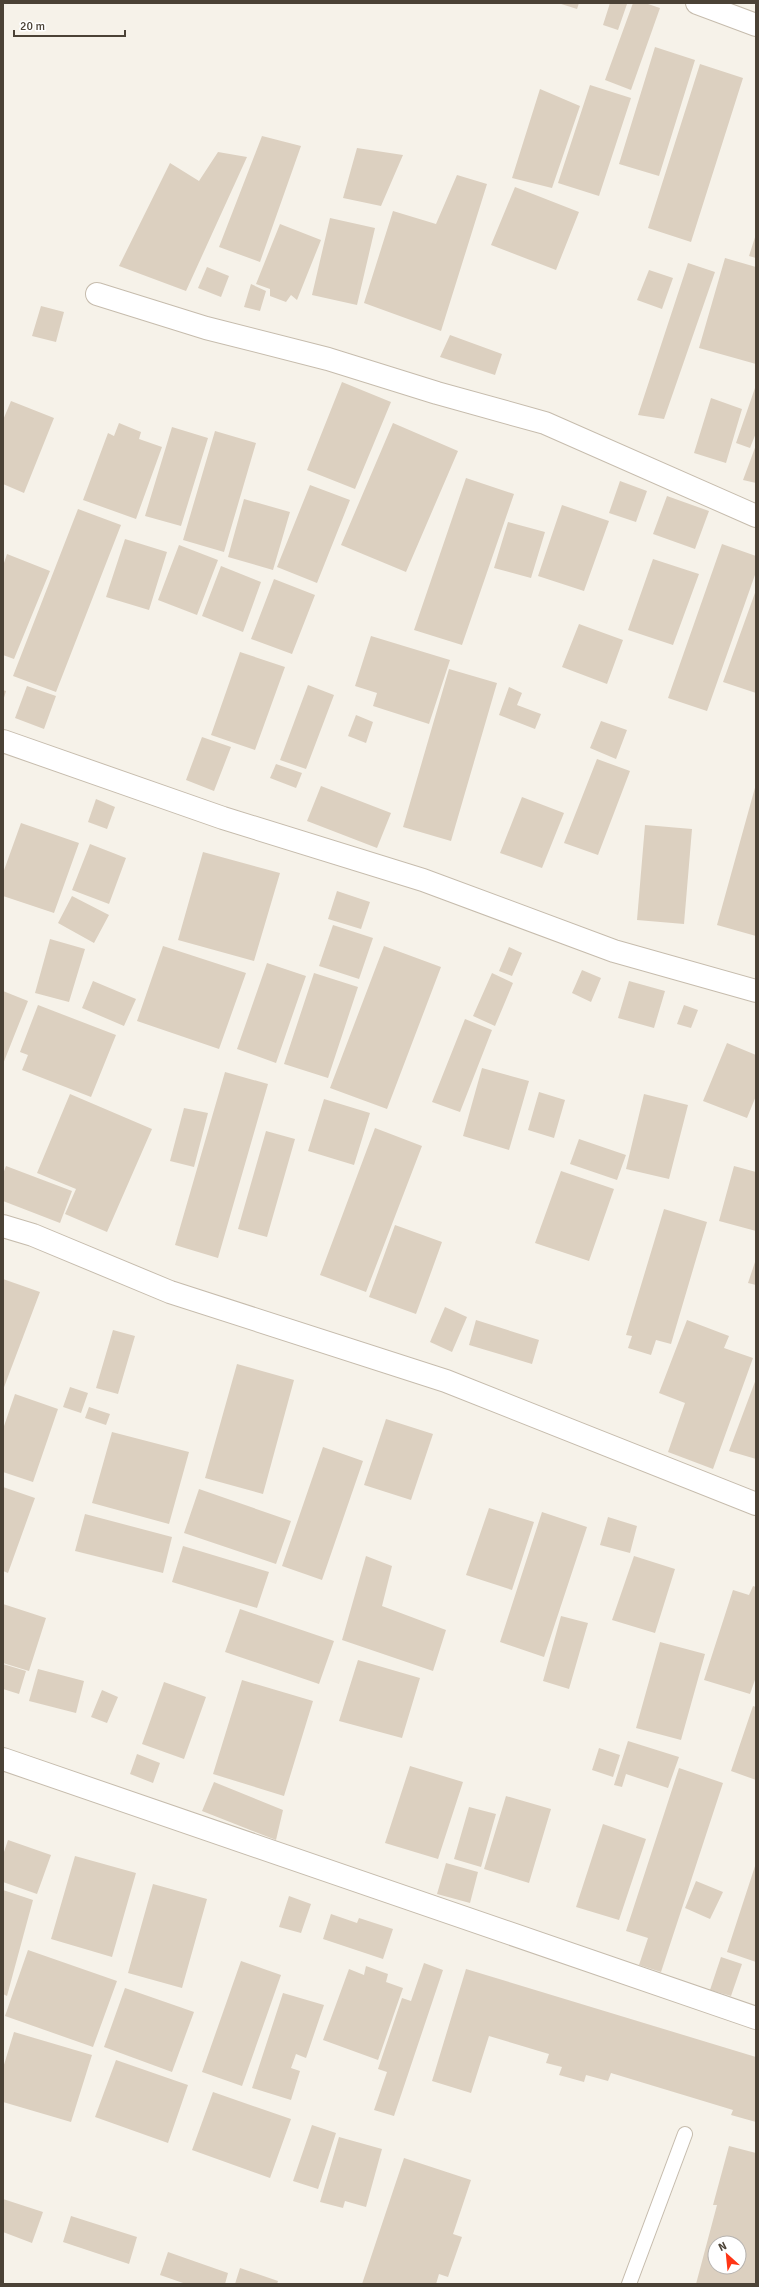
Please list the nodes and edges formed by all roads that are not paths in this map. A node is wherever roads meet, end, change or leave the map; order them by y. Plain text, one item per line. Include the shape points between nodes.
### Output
1 (697, 3) edge
2 (756, 25) edge
3 (97, 294) dead end
4 (756, 516) edge
5 (3, 741) edge
6 (756, 991) edge
7 (3, 1226) edge
8 (756, 1504) edge
9 (3, 1759) edge
10 (756, 2018) edge
11 (685, 2134) dead end
12 (629, 2284) edge

1 - 2 street
3 - 4 street via 206,328 328,359 545,423
5 - 6 street via 223,818 423,880 614,950
7 - 8 street via 33,1235 170,1292 446,1381
9 - 10 street
11 - 12 lane

